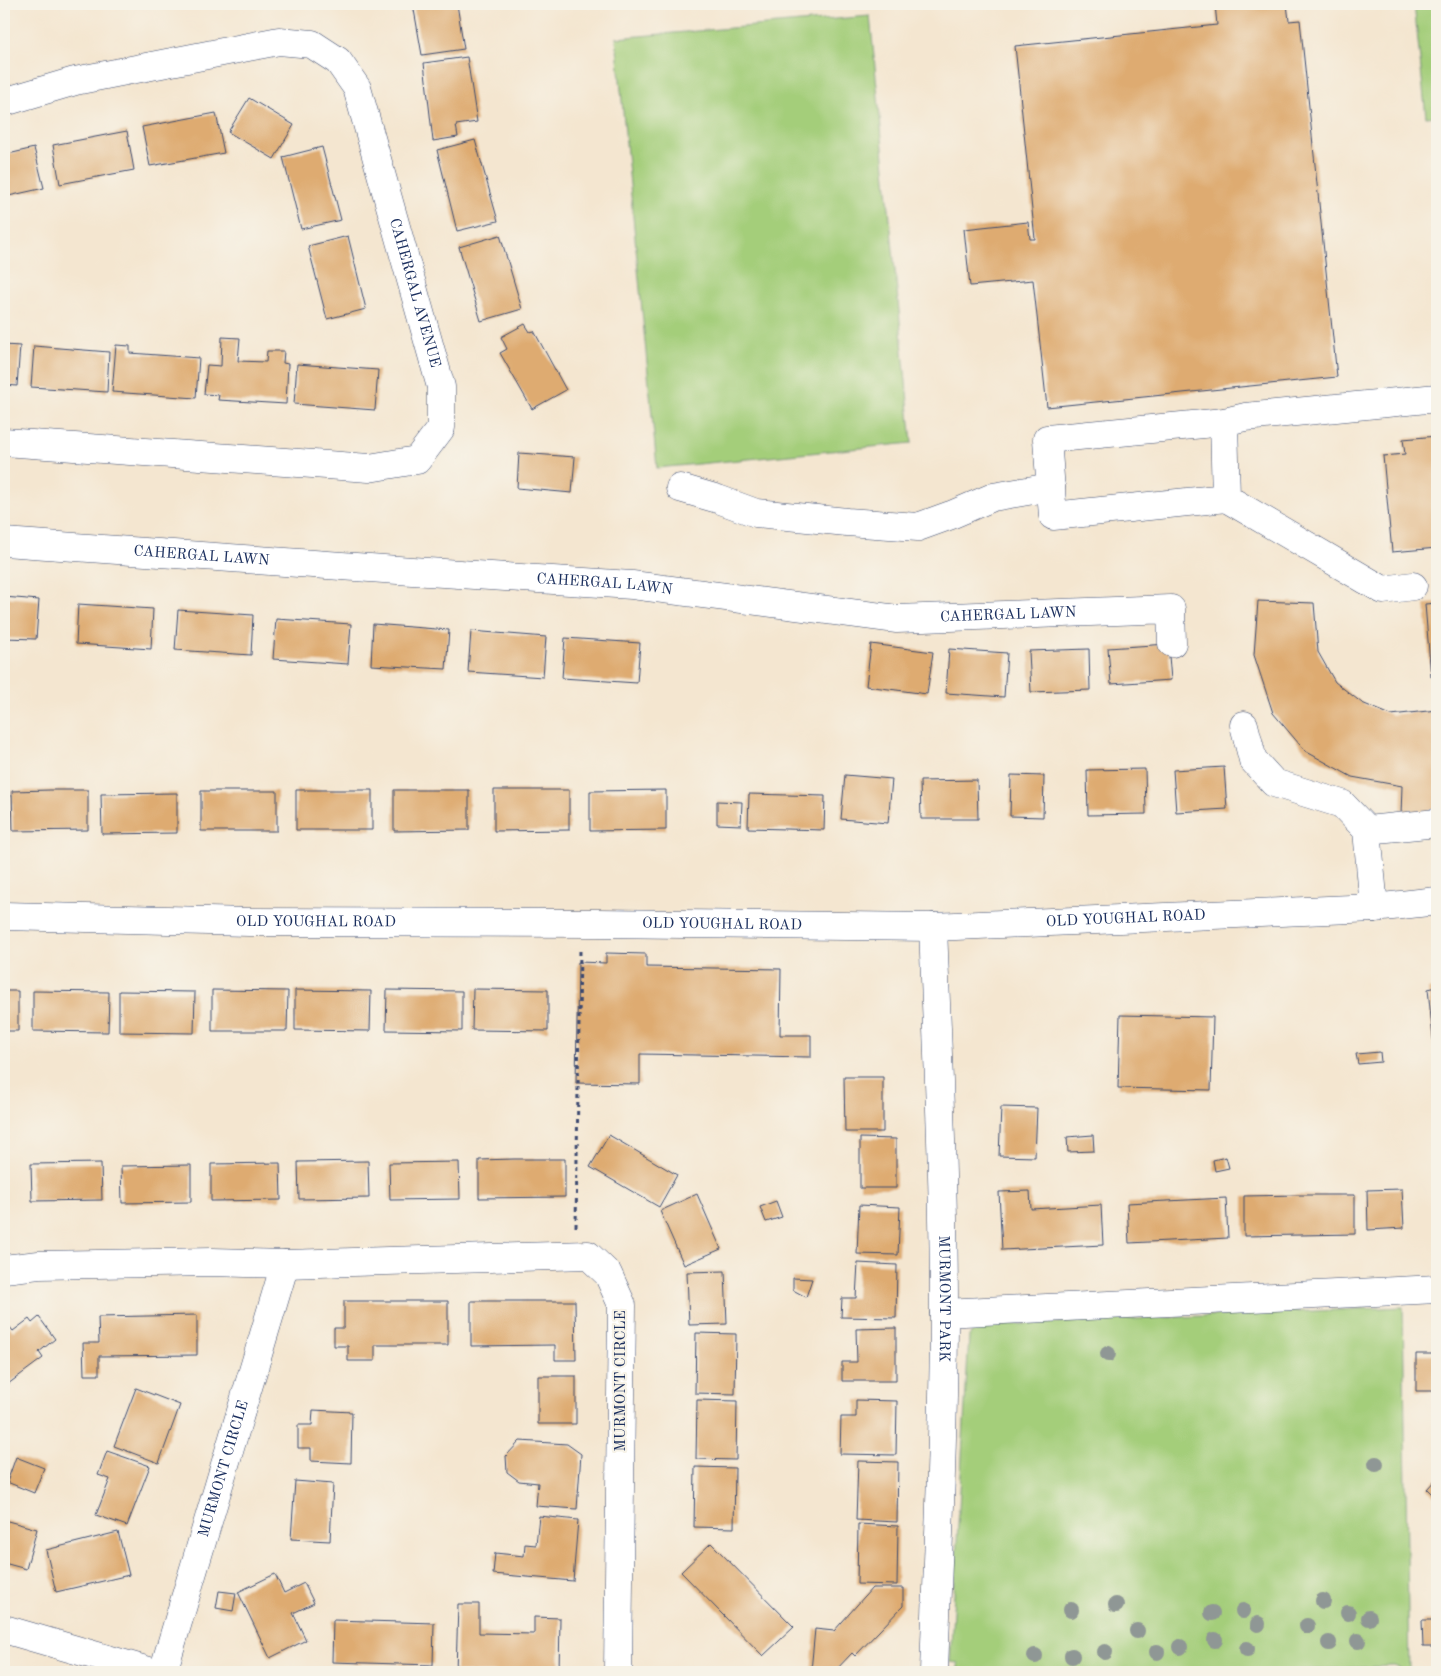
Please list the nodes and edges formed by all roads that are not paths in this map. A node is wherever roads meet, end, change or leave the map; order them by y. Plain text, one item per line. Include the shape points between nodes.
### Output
1 (4, 102) edge
2 (1437, 398) edge
3 (1224, 422) junction
4 (4, 442) edge
5 (1051, 487) junction
6 (680, 488) dead end
7 (1226, 498) junction
8 (4, 542) edge
9 (1413, 586) dead end
10 (1172, 643) dead end
11 (1244, 725) dead end
12 (1437, 823) edge
13 (1367, 830) junction
14 (1437, 901) edge
15 (1374, 908) junction
16 (4, 916) edge
17 (934, 927) junction
18 (285, 1264) junction
19 (4, 1269) edge
20 (1437, 1289) edge
21 (944, 1313) junction
22 (4, 1628) edge
23 (152, 1672) edge
24 (163, 1672) edge
25 (618, 1672) edge
26 (934, 1672) edge

1 - 4 street, CAHERGAL AVENUE via 75,82 279,41 312,44 338,60 357,88 441,386 441,428 417,460 369,468
2 - 3 street via 1245,417
3 - 5 street via 1047,439
3 - 7 street
5 - 6 street via 993,497 918,527 756,513
5 - 7 street via 1053,516
7 - 9 street via 1383,590
8 - 10 street, CAHERGAL LAWN via 632,584 898,619 1172,609
11 - 13 street via 1253,760 1274,783 1342,804
12 - 13 street
13 - 15 street
14 - 15 street, OLD YOUGHAL ROAD
15 - 17 street, OLD YOUGHAL ROAD
16 - 17 street, OLD YOUGHAL ROAD via 249,922
17 - 21 street, MURMONT PARK
18 - 19 street, MURMONT CIRCLE via 194,1262 39,1265
18 - 24 street, MURMONT CIRCLE
18 - 25 street, MURMONT CIRCLE via 588,1255 608,1274 622,1305
20 - 21 street
21 - 26 street, MURMONT PARK
22 - 23 street

